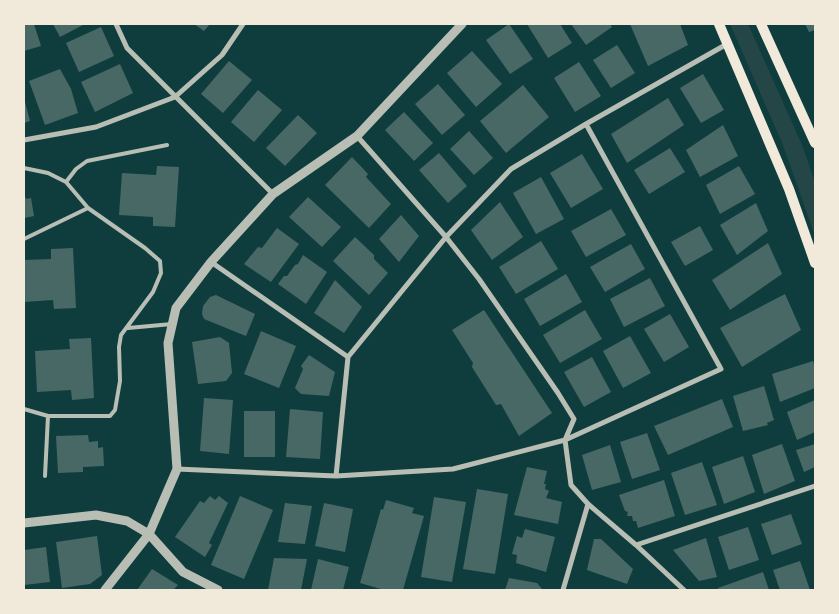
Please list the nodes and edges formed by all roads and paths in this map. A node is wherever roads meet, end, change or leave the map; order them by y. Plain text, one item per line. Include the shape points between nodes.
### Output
1 (116, 24) edge
2 (243, 24) edge
3 (462, 24) edge
4 (719, 24) edge
5 (761, 24) edge
6 (727, 44) junction
7 (175, 97) junction
8 (586, 124) junction
9 (357, 136) junction
10 (24, 140) edge
11 (815, 143) edge
12 (167, 145) dead end
13 (24, 168) edge
14 (66, 182) junction
15 (273, 194) junction
16 (88, 208) junction
17 (446, 238) junction
18 (24, 239) edge
19 (211, 262) junction
20 (815, 263) edge
21 (172, 324) junction
22 (128, 328) junction
23 (348, 357) junction
24 (24, 409) edge
25 (48, 416) junction
26 (565, 440) junction
27 (177, 469) junction
28 (45, 476) dead end
29 (336, 476) junction
30 (815, 486) edge
31 (588, 504) junction
32 (24, 523) edge
33 (149, 534) junction
34 (636, 545) junction
35 (105, 590) edge
36 (218, 590) edge
37 (563, 590) edge
38 (684, 590) edge

1 - 7 street via 126,48
2 - 7 street via 222,55
3 - 9 street
4 - 6 main road
5 - 11 main road
6 - 8 street
6 - 20 main road via 789,189
7 - 10 street via 96,127
7 - 15 street
8 - 17 street via 511,170
8 - 26 street via 721,369
9 - 15 street
9 - 17 street
12 - 14 lane via 87,161
13 - 14 lane via 48,173
14 - 16 lane
15 - 19 street
16 - 18 lane
16 - 22 lane via 160,261 161,273 153,292
17 - 23 street
17 - 26 street via 480,279 574,419
19 - 21 street via 176,308
19 - 23 street
21 - 22 lane
21 - 27 street via 168,343
22 - 25 lane via 121,336 120,381 115,410 110,416
23 - 29 street
24 - 25 lane
25 - 28 lane
26 - 29 street via 453,469
26 - 31 street via 571,485
27 - 29 street
27 - 33 street
30 - 34 street
31 - 34 street
31 - 37 street
32 - 33 street via 96,515 127,520
33 - 35 street
33 - 36 street via 183,572
34 - 38 street

